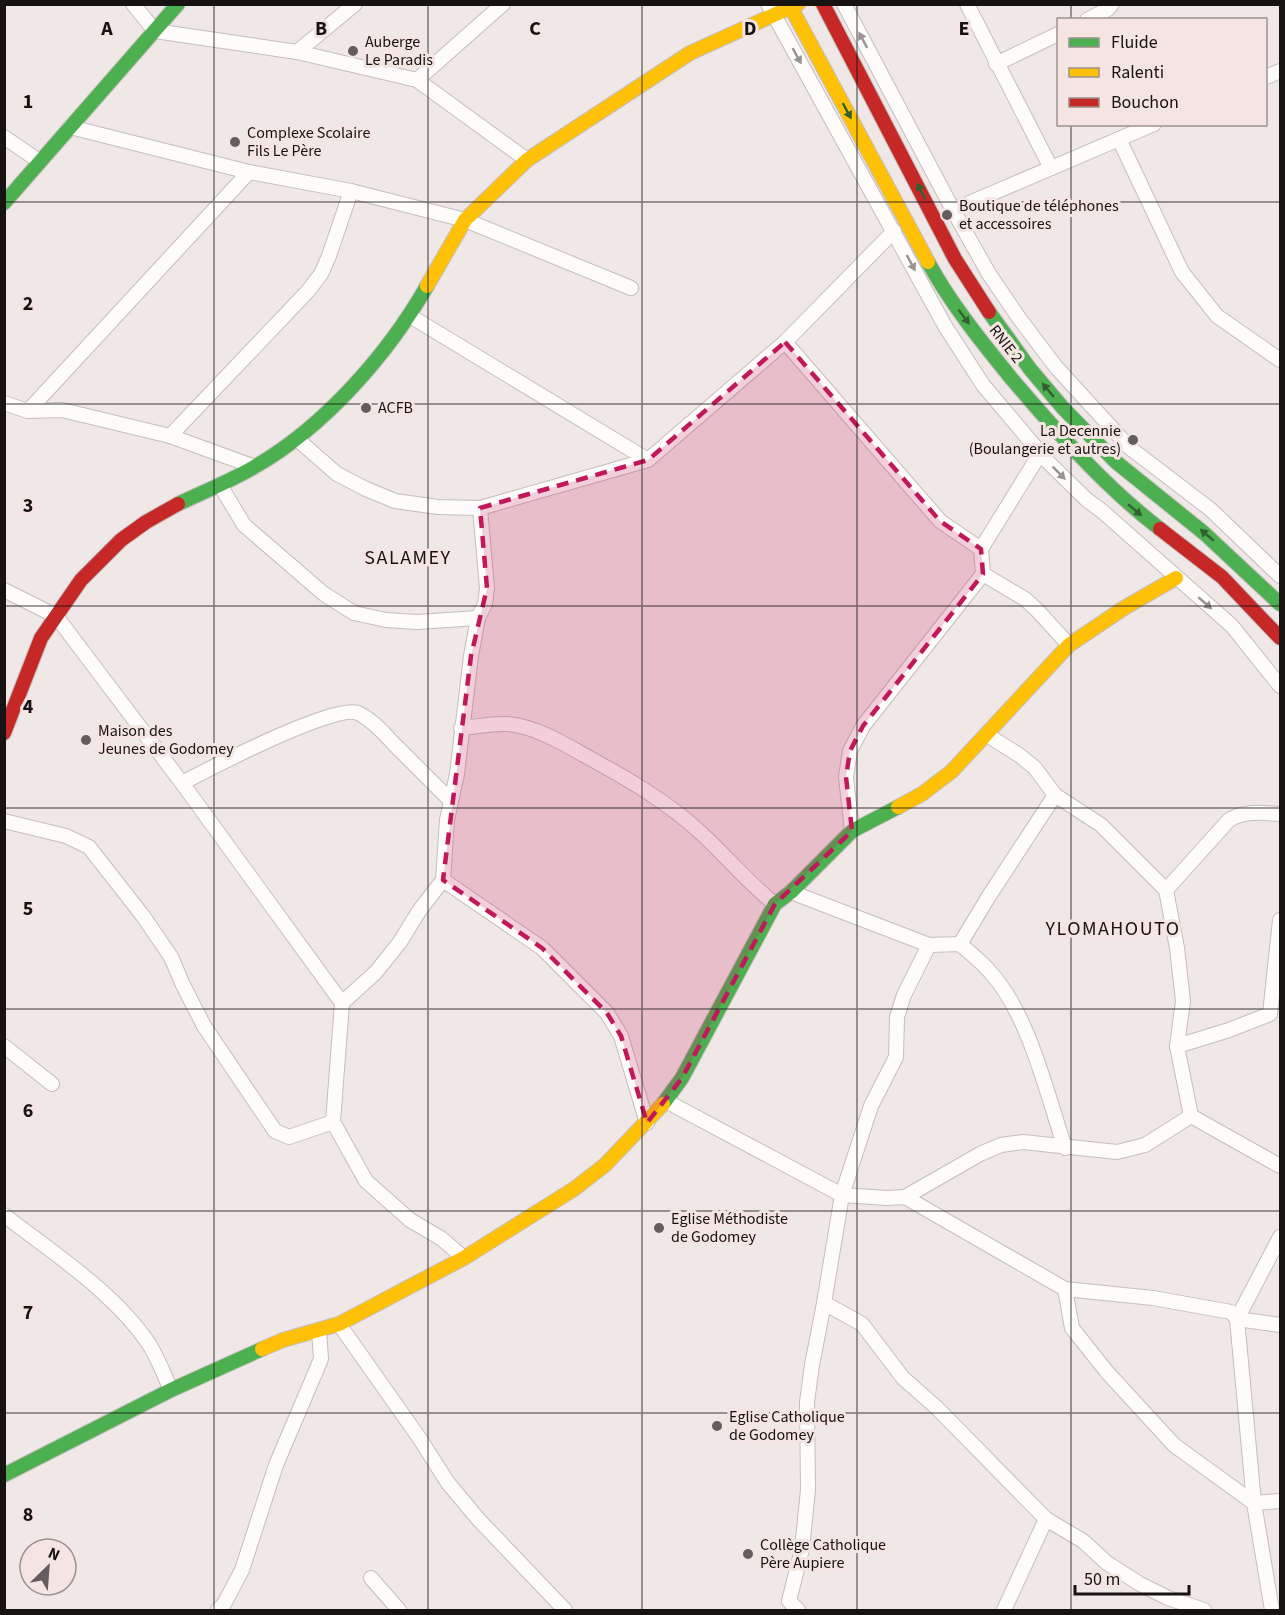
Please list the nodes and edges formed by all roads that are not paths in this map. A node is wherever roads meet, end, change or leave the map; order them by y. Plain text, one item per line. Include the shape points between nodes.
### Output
1 (133, 4) edge
2 (178, 4) edge
3 (355, 4) edge
4 (503, 4) edge
5 (823, 4) edge
6 (844, 4) edge
7 (967, 4) edge
8 (792, 6) edge
9 (1109, 6) edge
10 (772, 10) edge
11 (1090, 18) edge
12 (155, 31) junction
13 (1057, 35) edge
14 (297, 52) junction
15 (996, 64) junction
16 (1281, 71) edge
17 (1267, 77) edge
18 (417, 80) junction
19 (1149, 126) edge
20 (70, 127) junction
21 (4, 137) edge
22 (1119, 139) junction
23 (527, 160) junction
24 (39, 161) junction
25 (1050, 168) junction
26 (249, 172) junction
27 (351, 191) junction
28 (4, 203) edge
29 (953, 210) junction
30 (465, 220) junction
31 (894, 231) junction
32 (631, 288) dead end
33 (410, 316) junction
34 (785, 342) junction
35 (1281, 360) edge
36 (4, 403) edge
37 (28, 411) junction
38 (170, 436) junction
39 (297, 439) junction
40 (1041, 452) junction
41 (648, 460) junction
42 (255, 467) junction
43 (220, 485) junction
44 (480, 508) junction
45 (981, 549) junction
46 (983, 574) junction
47 (1281, 576) edge
48 (1176, 578) junction
49 (4, 590) edge
50 (1281, 604) edge
51 (56, 616) junction
52 (478, 618) junction
53 (1281, 638) edge
54 (1070, 645) junction
55 (1281, 686) edge
56 (461, 728) junction
57 (4, 733) edge
58 (987, 735) junction
59 (182, 783) junction
60 (1055, 795) junction
61 (451, 801) junction
62 (1281, 814) edge
63 (4, 821) edge
64 (852, 831) junction
65 (443, 880) junction
66 (1166, 890) junction
67 (791, 892) junction
68 (775, 904) junction
69 (1281, 920) edge
70 (960, 944) junction
71 (930, 945) junction
72 (342, 1003) junction
73 (1275, 1016) edge
74 (4, 1046) edge
75 (1177, 1046) junction
76 (52, 1083) dead end
77 (666, 1101) junction
78 (1191, 1116) junction
79 (333, 1122) junction
80 (648, 1123) junction
81 (1065, 1148) junction
82 (1281, 1166) edge
83 (842, 1196) junction
84 (905, 1197) junction
85 (4, 1215) edge
86 (1281, 1237) edge
87 (464, 1258) junction
88 (1065, 1288) junction
89 (824, 1303) junction
90 (1237, 1319) junction
91 (339, 1324) junction
92 (1281, 1325) edge
93 (319, 1330) junction
94 (171, 1390) junction
95 (4, 1475) edge
96 (1281, 1501) edge
97 (1254, 1503) junction
98 (1046, 1519) junction
99 (370, 1578) dead end
100 (791, 1607) edge
101 (218, 1611) edge
102 (399, 1611) edge
103 (565, 1611) edge
104 (1004, 1611) edge
105 (1204, 1611) edge
106 (1272, 1611) edge

1 - 12 street
2 - 12 main road
3 - 14 street
4 - 18 street
50 -> 5 main road, RNIE 2 / RNIE 2 via 1204,533 1116,462 1030,369 956,259
29 -> 6 street
7 - 15 street
8 - 10 main road
8 -> 53 main road, RNIE 2 / RNIE 2 via 943,290 991,353 1103,481 1222,578
9 - 11 street
10 - 23 main road via 690,53
10 -> 31 street
12 - 14 street
12 - 20 main road
13 - 15 street
14 - 18 street
15 - 25 street
16 - 17 street
18 - 23 street
19 - 22 street
20 - 24 main road
20 - 26 street
21 - 24 street
22 - 25 street
22 - 35 street via 1182,272 1217,316
23 - 30 main road
24 - 28 main road
25 - 29 street
26 - 27 street
26 - 37 street
27 - 30 street
27 - 38 street via 321,274
29 - 47 street via 989,274 1056,367 1130,448 1210,509
30 - 32 street
30 - 33 main road
31 - 34 street
31 -> 40 street via 945,326 983,385
33 - 39 main road via 383,353
33 - 41 street
34 - 41 street
34 - 45 street via 940,521
36 - 37 street
37 - 38 street via 62,410
38 - 42 street
39 - 42 main road
39 - 44 street via 337,474 395,501
40 - 45 street
40 -> 48 street via 1087,500
41 - 44 street
42 - 43 main road
43 - 51 main road via 169,508 121,540 81,580
43 - 52 street via 244,525 324,594 354,613 417,622
44 - 52 street via 487,588
45 - 46 street
46 - 54 street via 1025,599
46 - 64 street via 885,697 850,751 846,777
48 - 54 main road
48 -> 55 street via 1232,626
49 - 51 street
51 - 57 main road via 41,638
51 - 59 street
52 - 56 street
54 - 58 main road
56 - 61 street
56 - 68 street via 508,724 528,729 634,782 700,832
58 - 60 street via 1035,768
58 - 64 main road via 952,771 922,794
59 - 61 street via 275,738 347,711 376,726
59 - 72 street
60 - 66 street via 1101,825
60 - 70 street
61 - 65 street
62 - 66 street via 1249,813 1229,820
63 - 79 street via 66,836 89,847 171,957 204,1026 275,1131 289,1137
64 - 67 main road
65 - 72 street via 376,972
65 - 80 street via 542,948 607,1013 621,1036
66 - 75 street via 1183,1001
67 - 68 main road
67 - 71 street
68 - 77 main road
69 - 73 street
70 - 71 street
70 - 81 street via 992,973 1013,1005 1030,1041
71 - 83 street via 904,994 897,1017 896,1057 871,1106
72 - 79 street
73 - 75 street
74 - 76 street
75 - 78 street
77 - 80 main road
77 - 83 street
78 - 81 street via 1145,1145 1117,1152
78 - 82 street
79 - 87 street via 366,1181
80 - 87 main road via 574,1190
81 - 84 street via 1023,1142 1001,1145
83 - 84 street
83 - 89 street
84 - 88 street
85 - 94 street via 120,1308 150,1345
86 - 90 street
87 - 91 main road
88 - 90 street via 1231,1312
88 - 97 street via 1072,1328 1107,1372 1174,1445
89 - 98 street via 862,1324 903,1378
89 - 100 street via 807,1402 808,1490
90 - 92 street
90 - 97 street
91 - 93 main road
91 - 103 street via 448,1483
93 - 94 main road via 283,1340
93 - 101 street via 321,1359 276,1465 242,1570
94 - 95 main road
96 - 97 street
97 - 106 street
98 - 104 street
98 - 105 street via 1140,1584
99 - 102 street

